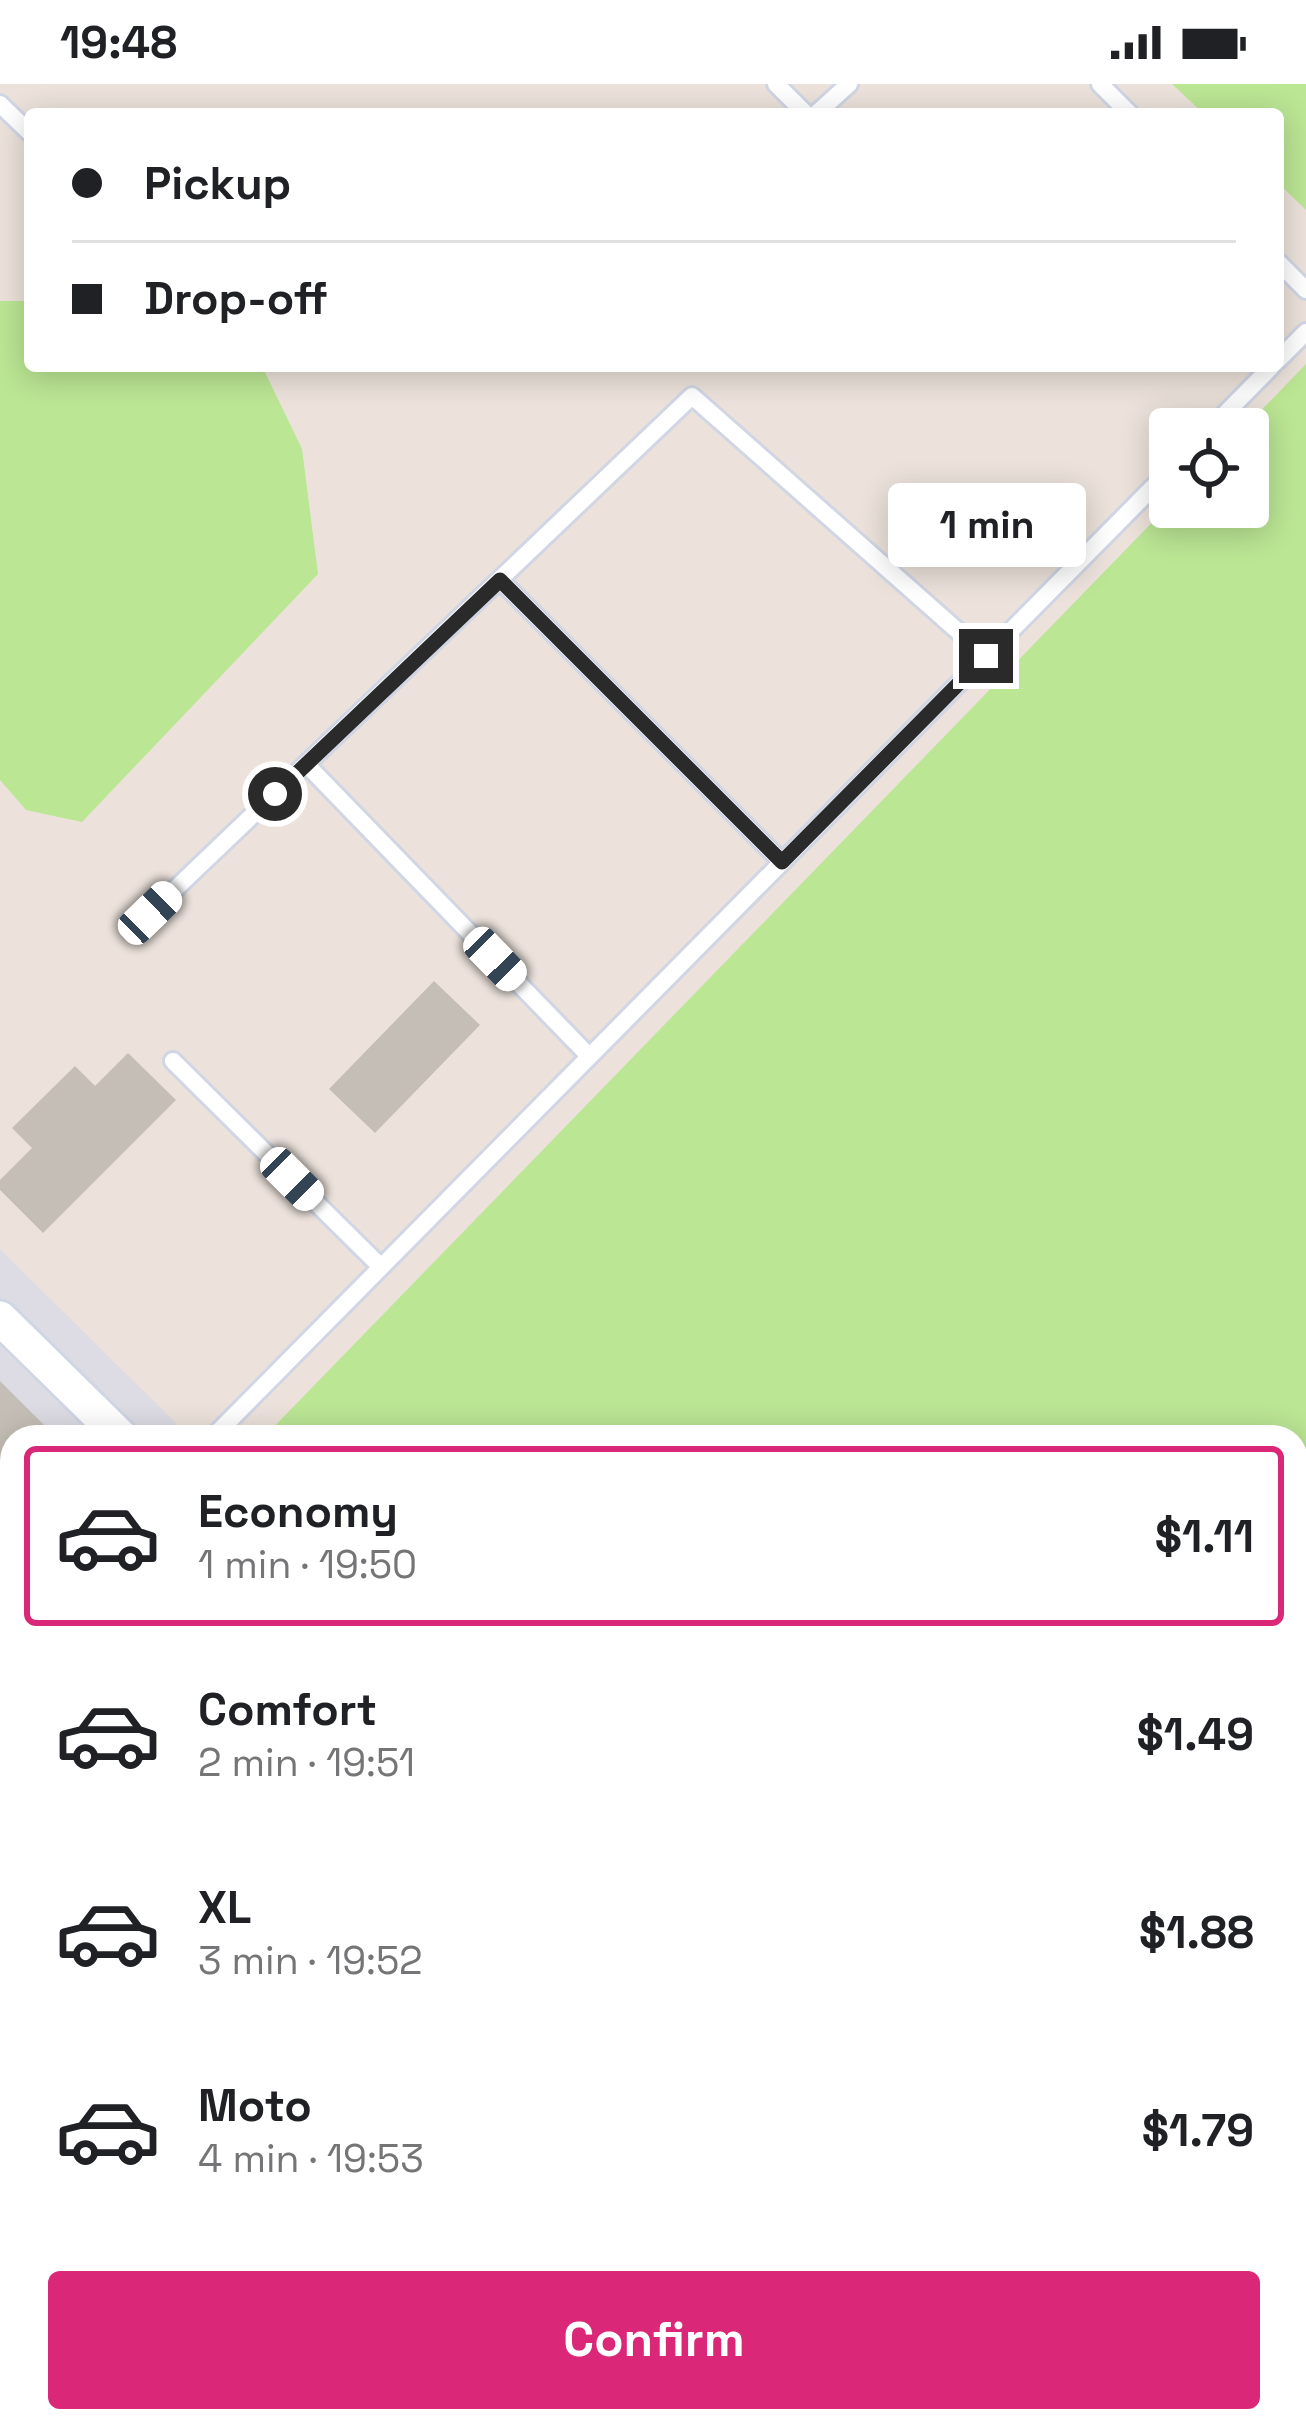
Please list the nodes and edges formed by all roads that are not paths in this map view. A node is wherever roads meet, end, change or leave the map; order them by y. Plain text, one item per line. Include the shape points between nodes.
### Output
1 (776, 84) edge
2 (849, 84) edge
3 (1100, 84) edge
4 (0, 104) edge
5 (800, 108) edge
6 (823, 108) edge
7 (1124, 108) edge
8 (24, 128) edge
9 (1284, 268) edge
10 (1306, 290) edge
11 (1306, 332) edge
12 (1284, 354) edge
13 (1266, 372) edge
14 (1231, 408) edge
15 (1149, 491) edge
16 (500, 580) junction
17 (986, 656) junction
18 (306, 764) junction
19 (782, 862) junction
20 (150, 913) dead end
21 (589, 1056) junction
22 (173, 1061) dead end
23 (381, 1267) junction
24 (0, 1318) edge
25 (109, 1425) edge
26 (226, 1425) edge

1 - 5 lane
2 - 6 lane
3 - 7 lane
4 - 8 lane
9 - 10 lane
11 - 12 lane
13 - 14 lane
15 - 17 lane
16 - 17 lane via 692,396
16 - 18 lane
16 - 19 lane
17 - 19 lane
18 - 20 lane
18 - 21 lane
19 - 21 lane
21 - 23 lane
22 - 23 lane
23 - 26 lane
24 - 25 street

